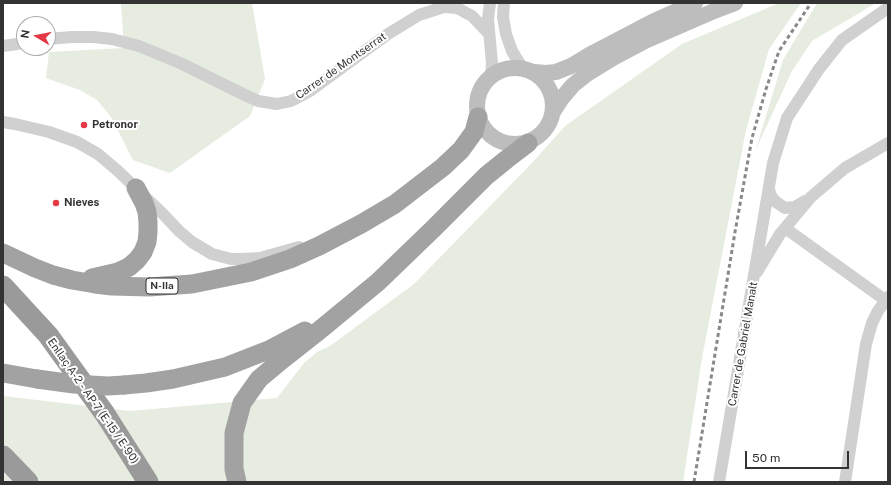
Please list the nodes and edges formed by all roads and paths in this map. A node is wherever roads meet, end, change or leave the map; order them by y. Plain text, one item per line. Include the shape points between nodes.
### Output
1 (490, 3) edge
2 (504, 3) edge
3 (695, 3) edge
4 (735, 3) edge
5 (888, 8) edge
6 (489, 34) junction
7 (56, 39) edge
8 (16, 44) edge
9 (3, 46) edge
10 (528, 70) junction
11 (491, 77) junction
12 (553, 112) junction
13 (478, 117) junction
14 (3, 122) edge
15 (528, 143) junction
16 (888, 143) edge
17 (136, 188) junction
18 (769, 190) junction
19 (811, 197) junction
20 (785, 228) junction
21 (319, 246) junction
22 (3, 253) edge
23 (754, 278) junction
24 (72, 280) junction
25 (3, 286) edge
26 (370, 289) junction
27 (887, 298) edge
28 (3, 373) edge
29 (3, 456) edge
30 (28, 482) edge
31 (148, 482) edge
32 (237, 482) edge
33 (719, 482) edge
34 (845, 482) edge

1 - 6 street
2 - 10 street via 503,17 512,51
3 - 10 main road, N-IIa via 654,21 571,66 546,73
4 - 12 main road via 645,41 613,58 573,85
5 - 18 street via 842,40 819,69 787,118
6 - 7 street, Carrer de Montserrat via 472,16 457,8 444,7 419,15 388,34 310,91 278,104 258,101 139,46 93,37
6 - 11 street
8 - 9 street
10 - 11 main road, N-IIa via 505,69
10 - 12 main road via 541,78 552,93
11 - 13 main road, N-IIa via 481,89 478,98
12 - 15 main road via 545,131
13 - 15 main road via 482,127 498,141 518,145
13 - 21 highway, N-IIa via 474,132 461,150 429,179 395,204
14 - 17 street via 49,132 77,142 98,154
15 - 26 highway via 486,176
16 - 19 street, Carrer de Gabriel Manalt via 845,168
17 - 21 street via 192,242 212,254 231,259 260,258 304,245
17 - 24 highway via 147,212 148,232 143,252 129,267 118,272
18 - 19 street via 776,202 785,208 795,207
18 - 23 street
19 - 20 street, Carrer de Gabriel Manalt
20 - 23 street, Carrer de Gabriel Manalt
20 - 27 street
21 - 24 highway, N-IIa via 251,272 192,284 128,287
22 - 24 highway, N-IIa via 35,268
23 - 33 street, Carrer de Gabriel Manalt
25 - 31 highway, Enllaç A-2 - AP-7 (E-15 / E-90) via 48,335 105,414
26 - 28 highway, bridge via 298,335 271,348 225,367 174,379 108,386 74,384
26 - 32 highway via 259,379 242,403 234,433 234,470
27 - 34 street via 872,323 868,338
29 - 30 highway

